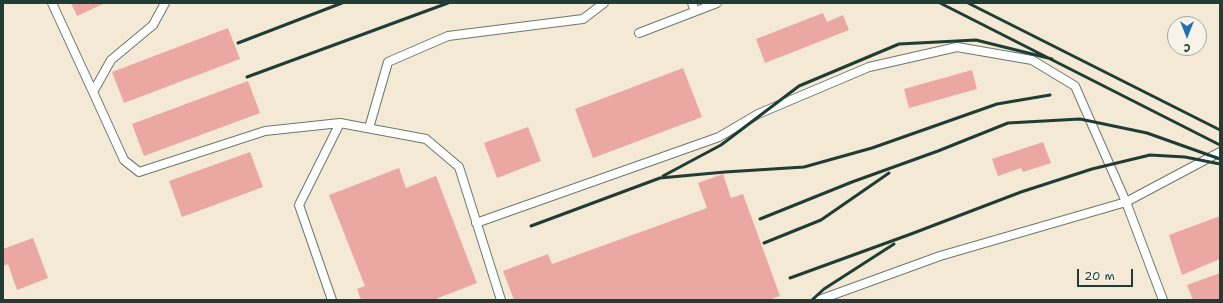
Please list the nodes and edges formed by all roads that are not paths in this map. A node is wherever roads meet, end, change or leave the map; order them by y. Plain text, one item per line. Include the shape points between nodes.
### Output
1 (52, 3) edge
2 (165, 3) edge
3 (604, 3) edge
4 (716, 3) edge
5 (693, 7) edge
6 (639, 33) dead end
7 (93, 92) junction
8 (340, 123) junction
9 (369, 128) junction
10 (1220, 152) edge
11 (1126, 202) junction
12 (476, 223) junction
13 (332, 300) edge
14 (501, 300) edge
15 (819, 300) edge
16 (1163, 300) edge

1 - 7 lane
2 - 7 lane via 153,25 111,60
3 - 9 lane via 584,19 448,36 388,62
4 - 5 lane
5 - 6 lane
7 - 8 lane via 124,160 140,172 265,131
8 - 9 lane
8 - 13 lane via 300,205
9 - 12 lane via 426,139 459,167
10 - 11 lane
11 - 12 lane via 1075,86 1032,60 957,47 869,67 758,114 718,137
11 - 15 lane via 940,256
11 - 16 lane
12 - 14 lane

